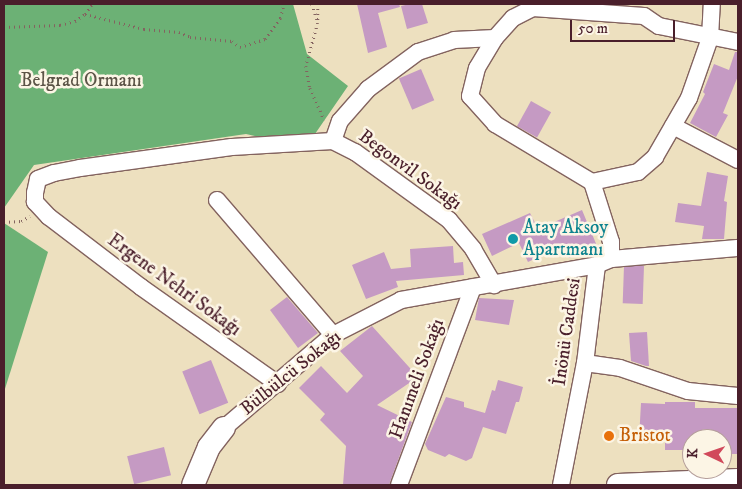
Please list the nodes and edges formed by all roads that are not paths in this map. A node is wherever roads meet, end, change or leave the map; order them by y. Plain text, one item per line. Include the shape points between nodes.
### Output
1 (712, 4) edge
2 (495, 38) junction
3 (710, 38) junction
4 (738, 42) edge
5 (673, 126) junction
6 (333, 141) junction
7 (738, 160) edge
8 (592, 182) junction
9 (217, 200) dead end
10 (738, 248) edge
11 (604, 262) junction
12 (494, 285) junction
13 (473, 287) junction
14 (332, 335) junction
15 (585, 362) junction
16 (278, 384) junction
17 (738, 394) edge
18 (224, 428) joint
19 (738, 480) edge
20 (193, 485) edge
21 (399, 485) edge
22 (561, 485) edge
23 (618, 485) edge

1 - 3 street
2 - 3 street via 513,18 533,8 644,16 658,26
2 - 6 street via 454,40 418,52 368,89 340,121
2 - 8 street via 477,68 470,96 495,124
3 - 4 street
3 - 5 street via 689,98
5 - 7 street
5 - 8 street via 656,157 638,172
6 - 12 street, Begonvil Sokağı via 355,152 449,220 473,249
6 - 16 street, Ergene Nehri Sokağı via 232,147 54,173 38,179 34,194 35,202 46,214 141,287
8 - 11 street, İnönü Caddesi via 611,242
9 - 14 street
10 - 11 street
11 - 12 street, Bülbülcü Sokağı
11 - 15 street, İnönü Caddesi
12 - 13 street, Bülbülcü Sokağı
13 - 14 street, Bülbülcü Sokağı via 401,300
13 - 21 street, Hanımeli Sokağı
14 - 16 street, Bülbülcü Sokağı
15 - 17 street via 620,368 688,391
15 - 22 street, İnönü Caddesi
16 - 18 street, Bülbülcü Sokağı
18 - 20 street, Bülbülcü Sokağı via 209,447
19 - 23 street

